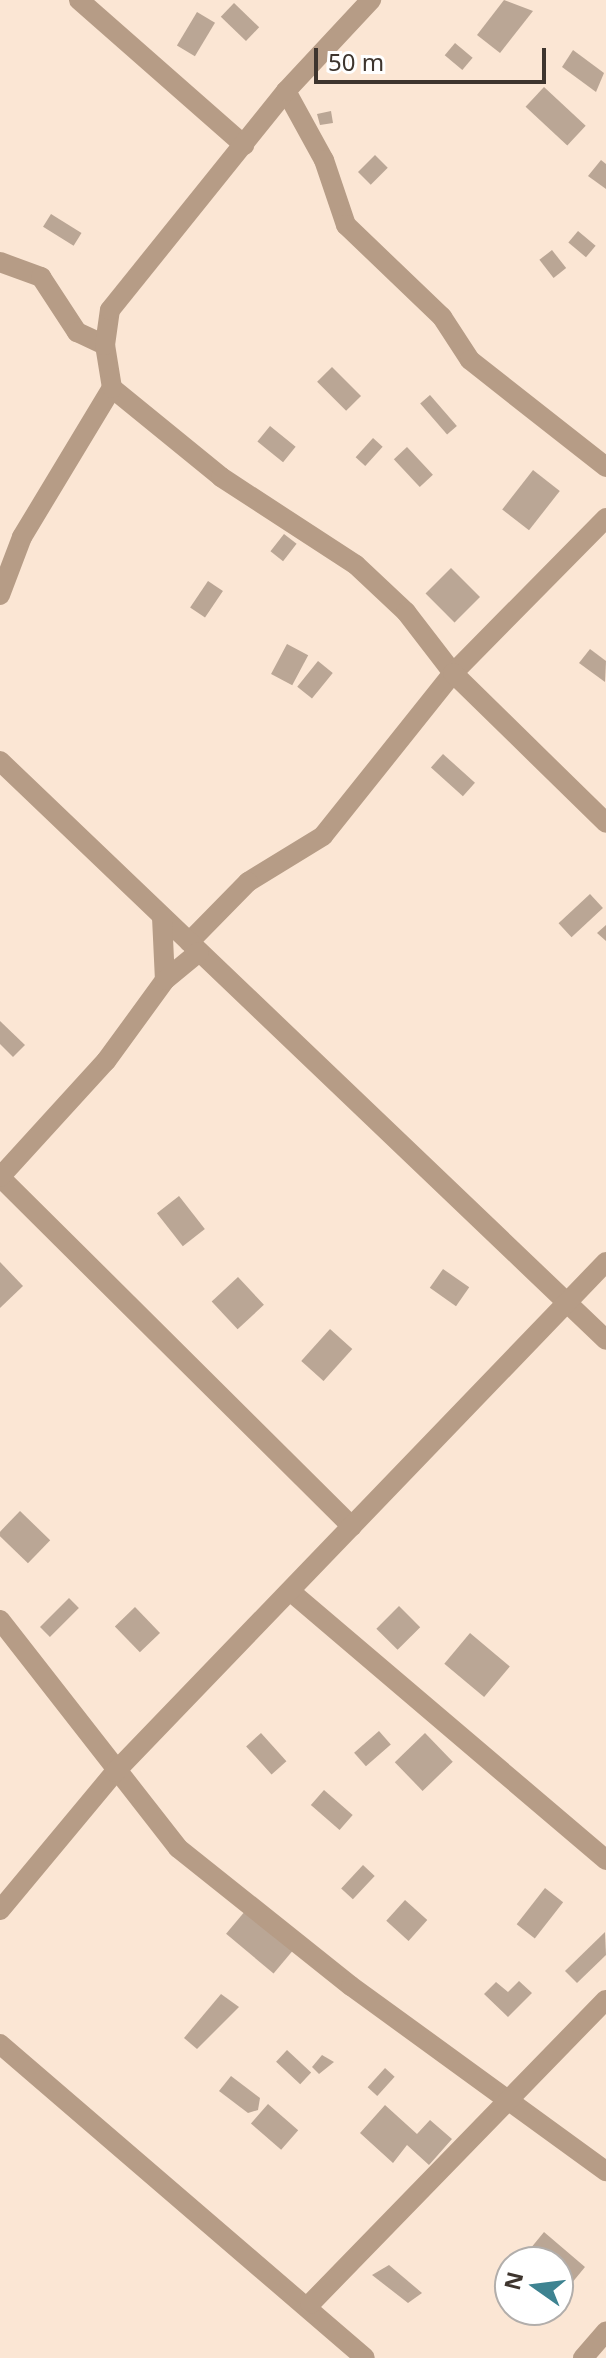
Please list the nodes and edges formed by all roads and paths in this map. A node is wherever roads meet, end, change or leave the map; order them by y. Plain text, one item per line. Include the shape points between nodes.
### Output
1 (79, 0) edge
2 (371, 0) edge
3 (286, 91) junction
4 (244, 145) junction
5 (0, 262) edge
6 (105, 345) junction
7 (112, 388) junction
8 (606, 467) edge
9 (606, 518) edge
10 (0, 595) edge
11 (453, 673) junction
12 (0, 761) edge
13 (606, 823) edge
14 (162, 917) junction
15 (194, 947) junction
16 (165, 980) junction
17 (0, 1177) edge
18 (606, 1262) edge
19 (565, 1303) junction
20 (606, 1340) edge
21 (352, 1526) junction
22 (290, 1591) junction
23 (0, 1620) edge
24 (115, 1772) junction
25 (606, 1860) edge
26 (0, 1910) edge
27 (606, 2000) edge
28 (0, 2044) edge
29 (508, 2096) junction
30 (606, 2171) edge
31 (310, 2304) junction
32 (606, 2332) edge
33 (365, 2358) edge
34 (583, 2358) edge

1 - 4 street
2 - 3 street
3 - 4 street
3 - 8 street via 324,160 346,225 442,317 470,360
4 - 6 street via 119,295
5 - 6 street via 41,277 77,332
6 - 7 street
7 - 10 street via 22,537
7 - 11 street via 221,477 356,565 406,612
9 - 11 street
11 - 13 street
11 - 15 street via 323,836 248,882
12 - 14 street
14 - 15 street
14 - 16 street
15 - 16 street
15 - 19 street
16 - 17 street via 106,1061
17 - 21 street
18 - 19 street
19 - 20 street
19 - 21 street
21 - 22 street
22 - 24 street
22 - 25 street
23 - 24 street via 65,1695
24 - 26 street
24 - 29 street via 178,1848 351,1986
27 - 29 street
28 - 31 street
29 - 30 street
29 - 31 street
31 - 33 street
32 - 34 street

